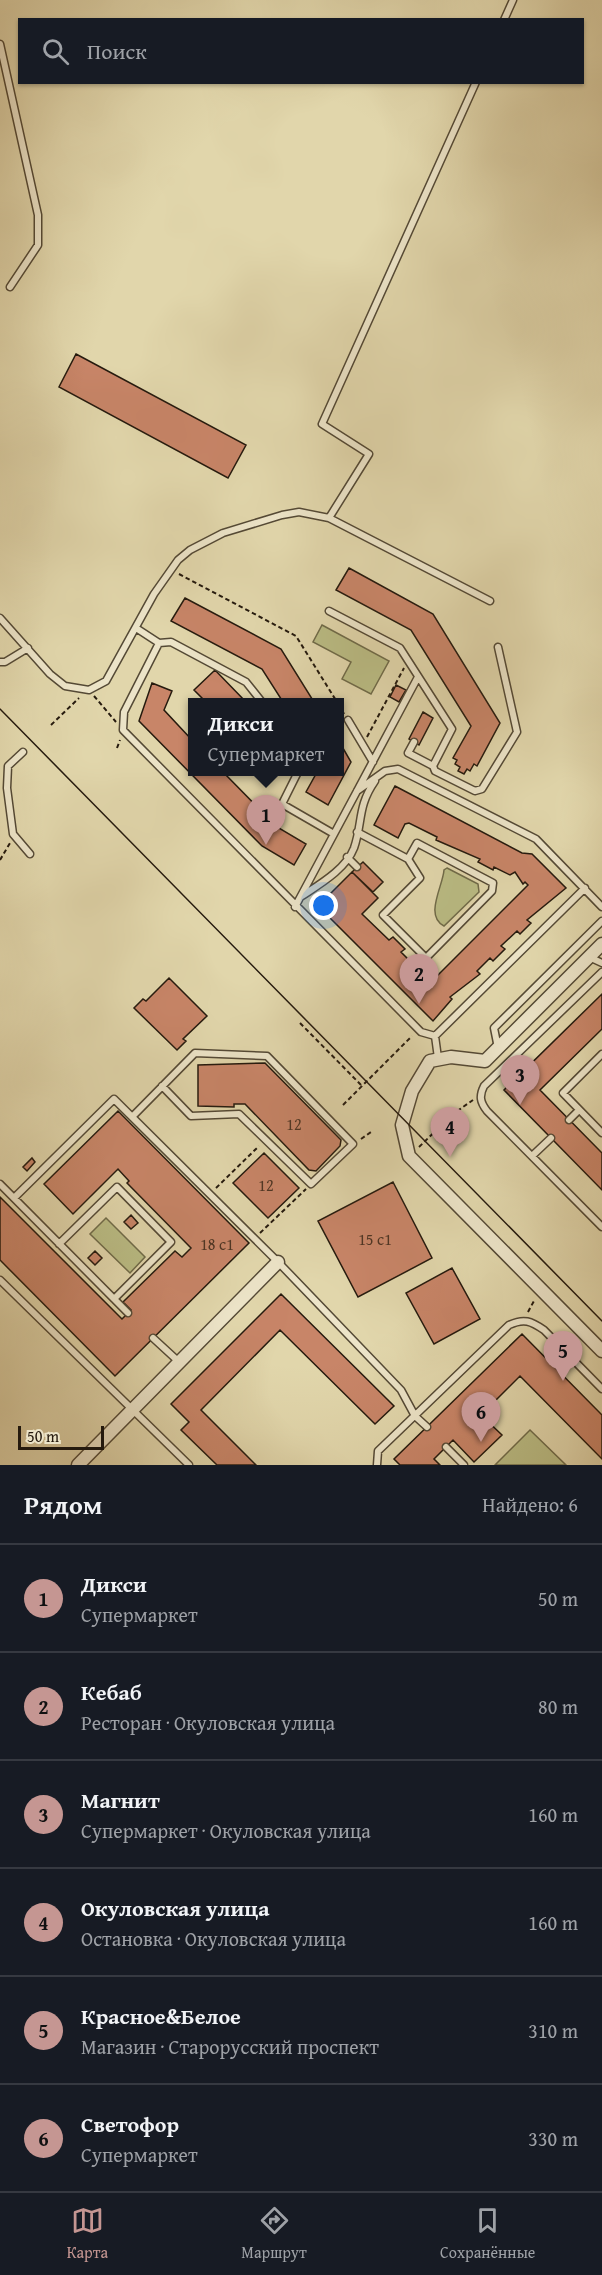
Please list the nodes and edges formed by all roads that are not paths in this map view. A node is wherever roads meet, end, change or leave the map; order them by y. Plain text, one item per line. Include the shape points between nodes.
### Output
1 (513, 0) edge
2 (505, 18) edge
3 (0, 44) edge
4 (475, 84) edge
5 (10, 287) dead end
6 (329, 518) junction
7 (490, 601) dead end
8 (329, 611) dead end
9 (0, 618) edge
10 (136, 628) junction
11 (159, 643) junction
12 (498, 647) dead end
13 (28, 648) junction
14 (0, 662) edge
15 (418, 676) junction
16 (259, 698) edge
17 (348, 720) dead end
18 (414, 742) dead end
19 (24, 752) dead end
20 (373, 762) junction
21 (433, 766) junction
22 (296, 776) edge
23 (378, 776) junction
24 (357, 792) junction
25 (357, 832) junction
26 (334, 834) junction
27 (30, 854) dead end
28 (347, 857) junction
29 (408, 859) junction
30 (357, 867) dead end
31 (585, 888) junction
32 (301, 897) junction
33 (295, 907) junction
34 (602, 907) edge
35 (602, 921) edge
36 (602, 944) edge
37 (589, 957) junction
38 (602, 963) edge
39 (602, 972) edge
40 (435, 1036) junction
41 (498, 1048) junction
42 (602, 1054) edge
43 (438, 1058) junction
44 (162, 1086) junction
45 (579, 1110) junction
46 (132, 1117) junction
47 (569, 1120) dead end
48 (602, 1133) edge
49 (551, 1138) dead end
50 (532, 1156) junction
51 (0, 1184) edge
52 (14, 1198) junction
53 (602, 1227) edge
54 (60, 1244) junction
55 (278, 1262) junction
56 (0, 1280) edge
57 (114, 1299) junction
58 (128, 1313) dead end
59 (153, 1338) dead end
60 (602, 1351) edge
61 (178, 1361) junction
62 (602, 1389) edge
63 (130, 1409) junction
64 (415, 1416) junction
65 (427, 1427) dead end
66 (446, 1447) dead end
67 (78, 1465) edge
68 (189, 1465) edge
69 (377, 1465) edge
70 (464, 1465) edge

1 - 2 lane
3 - 5 lane via 38,215 38,245
4 - 6 lane via 322,424 369,454
6 - 7 lane
6 - 10 lane via 299,512 223,533 190,550 154,594
8 - 15 lane via 400,648
9 - 13 lane
10 - 11 lane
10 - 13 lane via 106,681 89,690 65,686
11 - 16 lane via 171,642 246,682
11 - 33 lane via 124,712 123,730
12 - 21 lane via 518,732 482,789 475,791 435,771
13 - 14 lane
15 - 20 lane
15 - 21 lane via 452,729
17 - 20 lane
18 - 21 lane via 408,753
19 - 27 lane via 8,766 7,788 13,834
20 - 24 lane
22 - 26 lane via 282,804
23 - 24 lane
23 - 25 lane via 363,798
23 - 31 lane via 398,769 536,838
24 - 26 lane
25 - 28 lane
25 - 29 lane
26 - 32 lane
28 - 30 lane
28 - 32 lane via 338,870
29 - 29 lane via 420,878 383,915 426,958 492,891 493,883 417,843
31 - 34 lane
31 - 40 lane
32 - 33 lane
33 - 40 lane via 419,1030
35 - 41 lane via 494,1028
36 - 37 street
37 - 38 lane
37 - 41 street
39 - 50 lane via 480,1094 487,1111
40 - 43 lane
41 - 43 street via 482,1063
42 - 45 lane via 562,1093
43 - 60 street via 426,1065 412,1091 402,1125 410,1156
44 - 44 lane via 191,1116 239,1114 311,1184 353,1144 267,1056 195,1053
44 - 46 lane
45 - 47 lane
45 - 48 lane
46 - 52 lane via 114,1099
46 - 55 lane
49 - 50 lane
50 - 53 lane
51 - 52 lane
52 - 54 lane
54 - 57 lane
54 - 57 lane via 117,1187 164,1234 171,1242
55 - 61 street
55 - 64 lane via 401,1390
56 - 63 lane
57 - 58 lane
59 - 61 lane
61 - 63 street
62 - 64 lane via 544,1330 525,1320 509,1325
63 - 67 street
63 - 68 lane
64 - 65 lane
64 - 69 lane via 378,1451
66 - 70 lane

